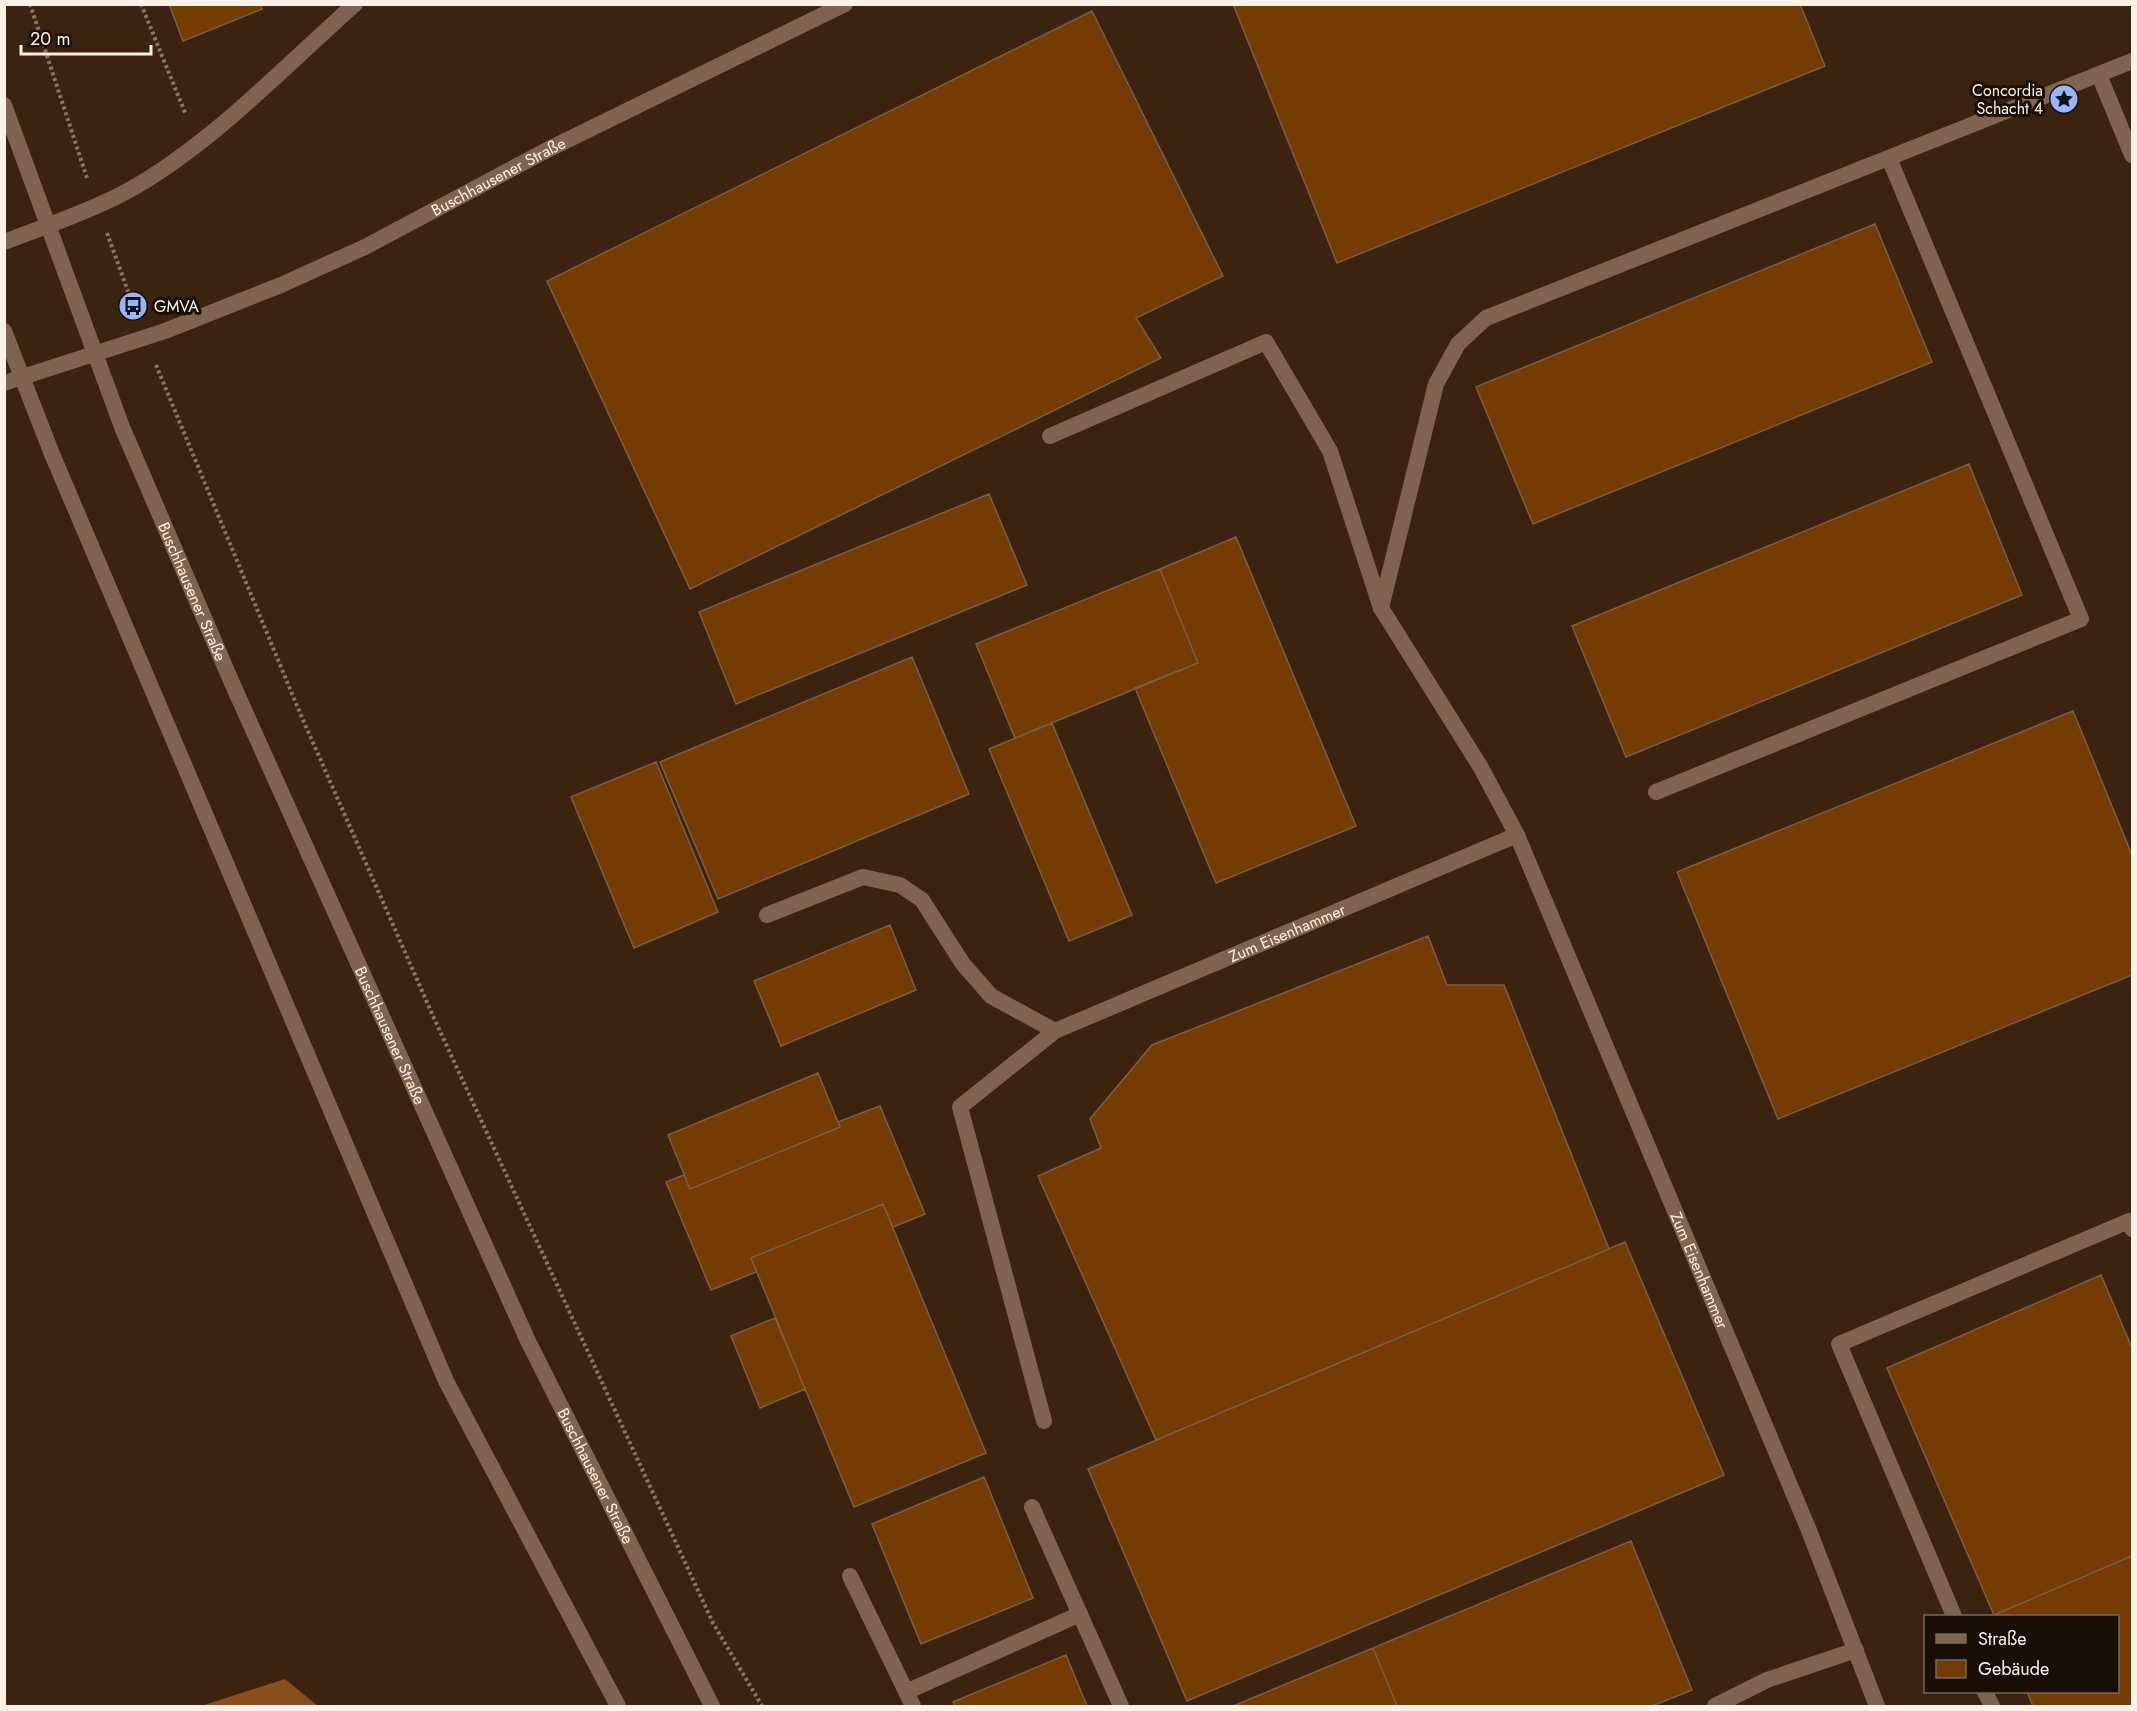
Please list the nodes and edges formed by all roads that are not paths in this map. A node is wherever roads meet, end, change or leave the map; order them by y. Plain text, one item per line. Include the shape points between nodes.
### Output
1 (355, 4) edge
2 (845, 4) edge
3 (2133, 62) edge
4 (2099, 75) junction
5 (4, 105) edge
6 (2133, 155) edge
7 (1889, 158) junction
8 (4, 242) edge
9 (4, 331) edge
10 (4, 383) edge
11 (1050, 436) dead end
12 (1382, 608) junction
13 (1656, 792) dead end
14 (1517, 835) junction
15 (767, 915) dead end
16 (1056, 1031) junction
17 (2131, 1224) edge
18 (1044, 1421) dead end
19 (1032, 1507) dead end
20 (850, 1576) dead end
21 (1080, 1614) junction
22 (1953, 1615) edge
23 (1856, 1650) junction
24 (1985, 1693) edge
25 (910, 1699) edge
26 (618, 1707) edge
27 (711, 1707) edge
28 (1122, 1707) edge
29 (1715, 1707) edge
30 (1877, 1707) edge
31 (1992, 1707) edge

1 - 8 main road via 198,144 115,198
2 - 10 main road, Buschhausener Straße via 547,150 365,247 165,331
3 - 4 main road
4 - 6 main road
4 - 7 main road
5 - 27 main road, Buschhausener Straße via 122,427 232,683 528,1341
7 - 12 main road via 1486,318 1458,344 1436,384
7 - 13 main road via 2081,619
9 - 26 main road via 52,454 446,1381
11 - 12 main road, Zum Eisenhammer via 1266,342 1330,451
12 - 14 main road, Zum Eisenhammer
14 - 16 main road, Zum Eisenhammer
14 - 23 main road, Zum Eisenhammer
15 - 16 main road via 863,877 900,885 922,900 963,964 991,996
16 - 18 main road, Zum Eisenhammer via 960,1107
17 - 22 main road via 1839,1344
19 - 21 main road
20 - 25 main road
21 - 25 main road
21 - 28 main road
23 - 29 main road via 1767,1680
23 - 30 main road, Zum Eisenhammer
24 - 31 main road

